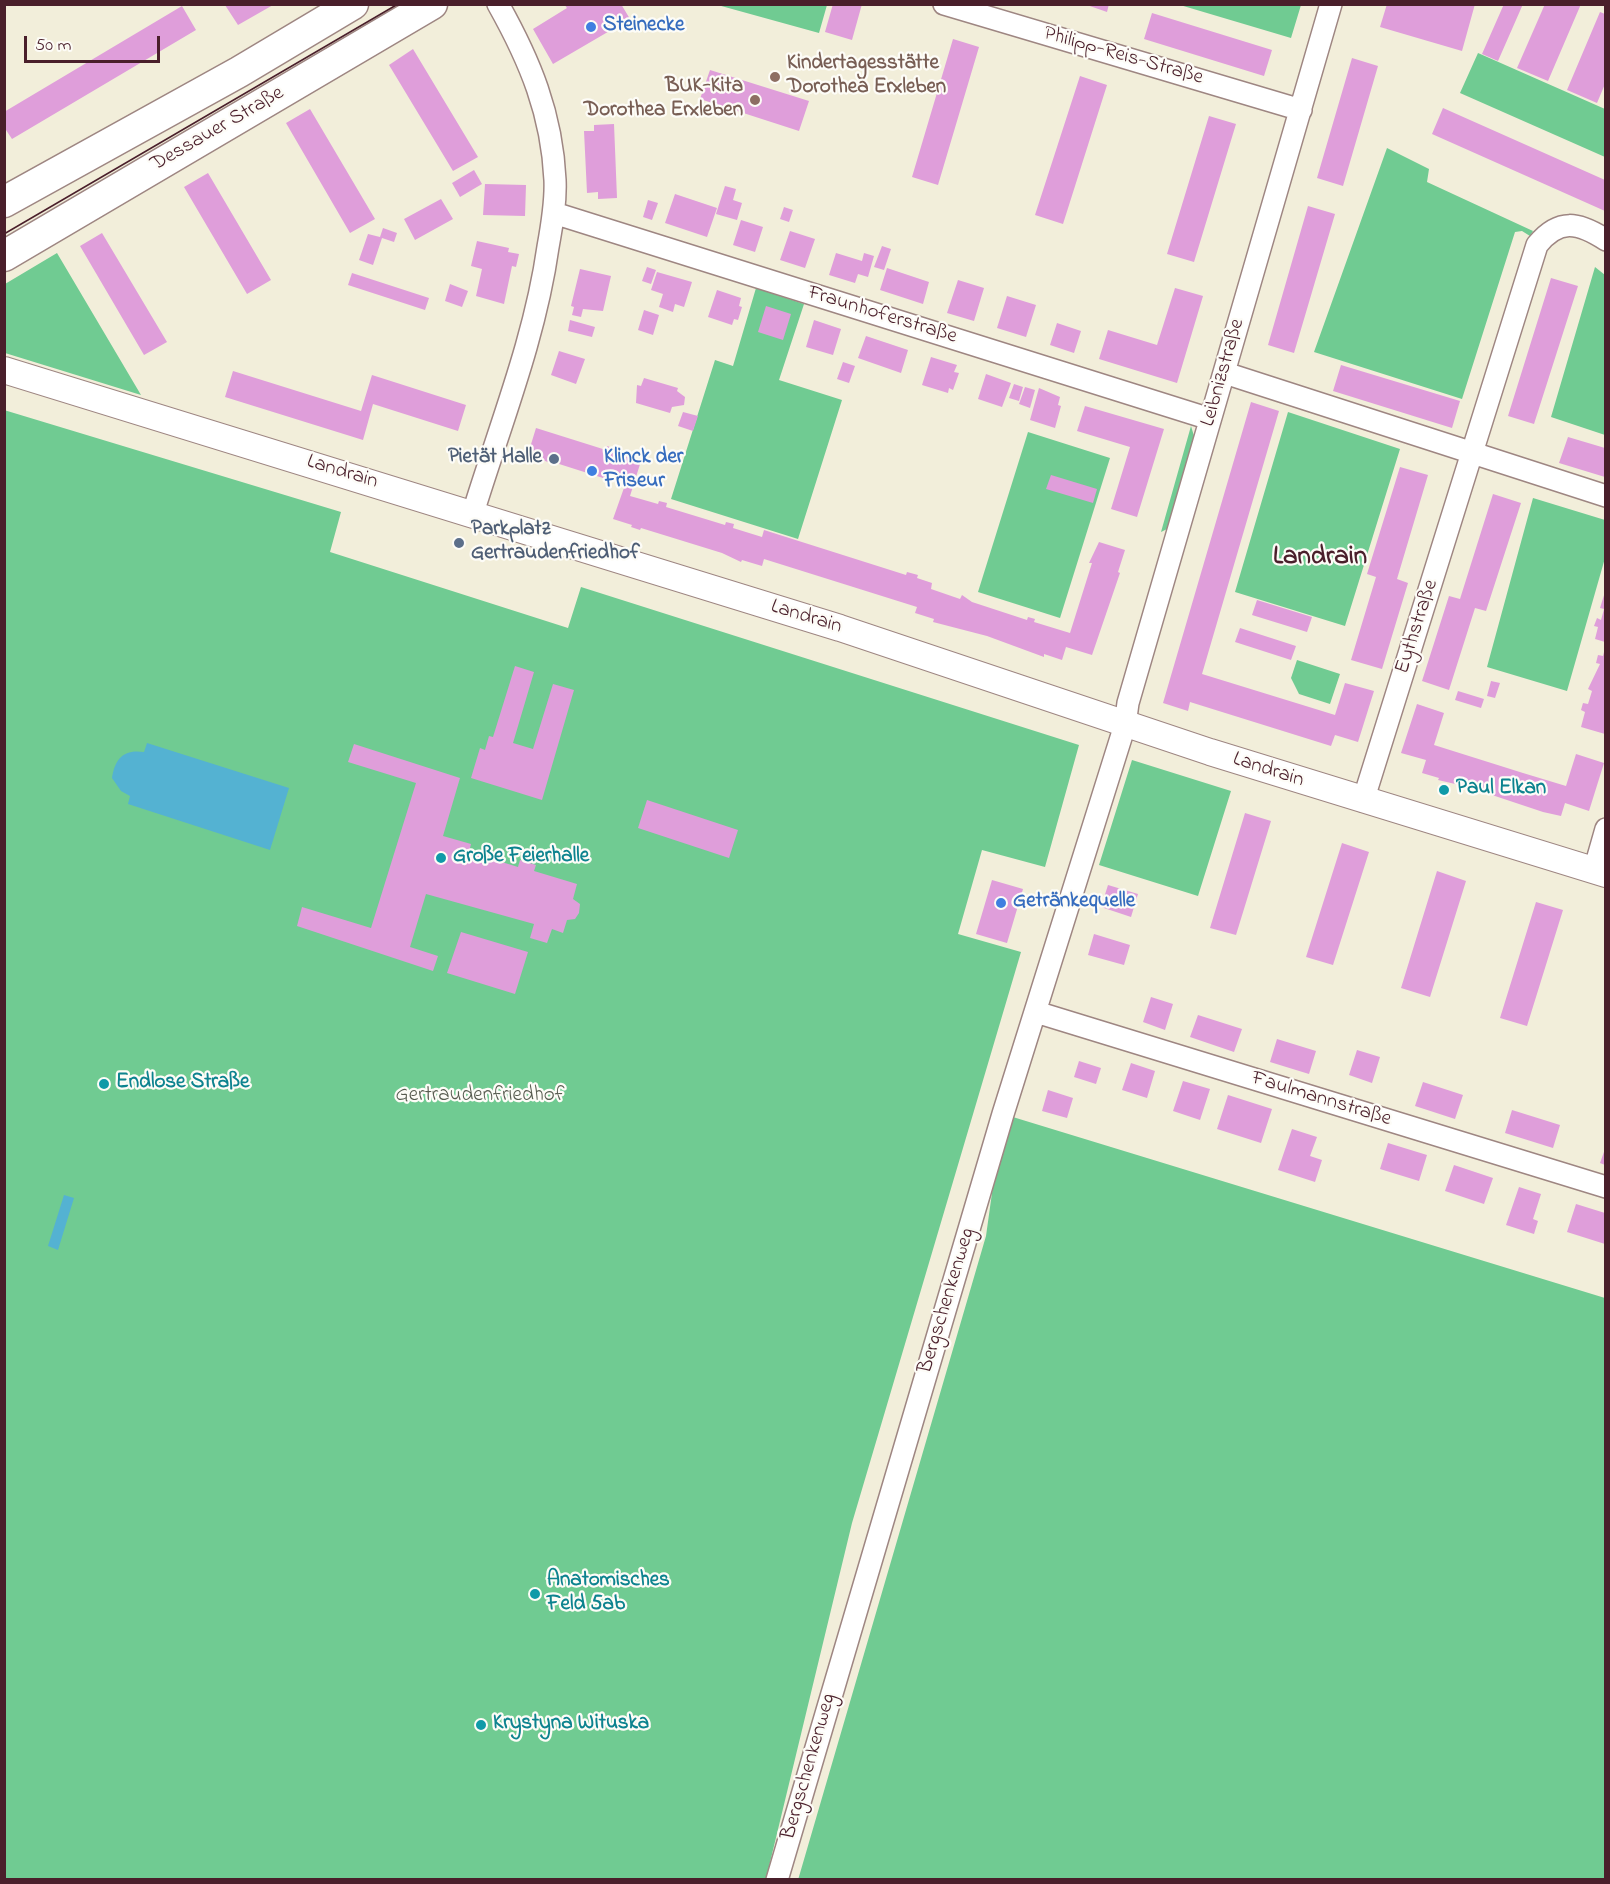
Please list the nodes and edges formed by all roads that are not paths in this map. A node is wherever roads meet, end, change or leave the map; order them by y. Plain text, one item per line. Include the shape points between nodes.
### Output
1 (353, 4) edge
2 (432, 4) edge
3 (498, 4) edge
4 (944, 4) edge
5 (1350, 4) edge
6 (1329, 13) edge
7 (1301, 110) junction
8 (4, 202) edge
9 (554, 213) junction
10 (1605, 240) edge
11 (4, 256) edge
12 (4, 370) edge
13 (1225, 373) junction
14 (1210, 419) junction
15 (1473, 452) junction
16 (1605, 496) edge
17 (473, 513) junction
18 (1125, 725) junction
19 (1363, 801) junction
20 (1605, 829) edge
21 (1600, 872) edge
22 (1036, 1012) junction
23 (1605, 1187) edge
24 (777, 1880) edge

1 - 8 main road, Dessauer Straße
2 - 11 main road, Dessauer Straße
3 - 9 street via 539,89 554,163
4 - 7 street, Philipp-Reis-Straße
5 - 6 street, Leibnizstraße
6 - 7 street, Leibnizstraße
7 - 13 street, Leibnizstraße
9 - 14 street, Fraunhoferstraße
9 - 17 street via 530,334
10 - 15 street, Eythstraße via 1571,224 1548,231 1537,245
12 - 17 street, Landrain
13 - 14 street, Leibnizstraße
13 - 15 street
14 - 18 street, Leibnizstraße
15 - 16 street
15 - 19 street, Eythstraße
17 - 18 street, Landrain via 840,628
18 - 19 street, Landrain
18 - 22 street, Bergschenkenweg
19 - 21 street, Landrain
20 - 21 street
22 - 23 street, Faulmannstraße
22 - 24 street, Bergschenkenweg

